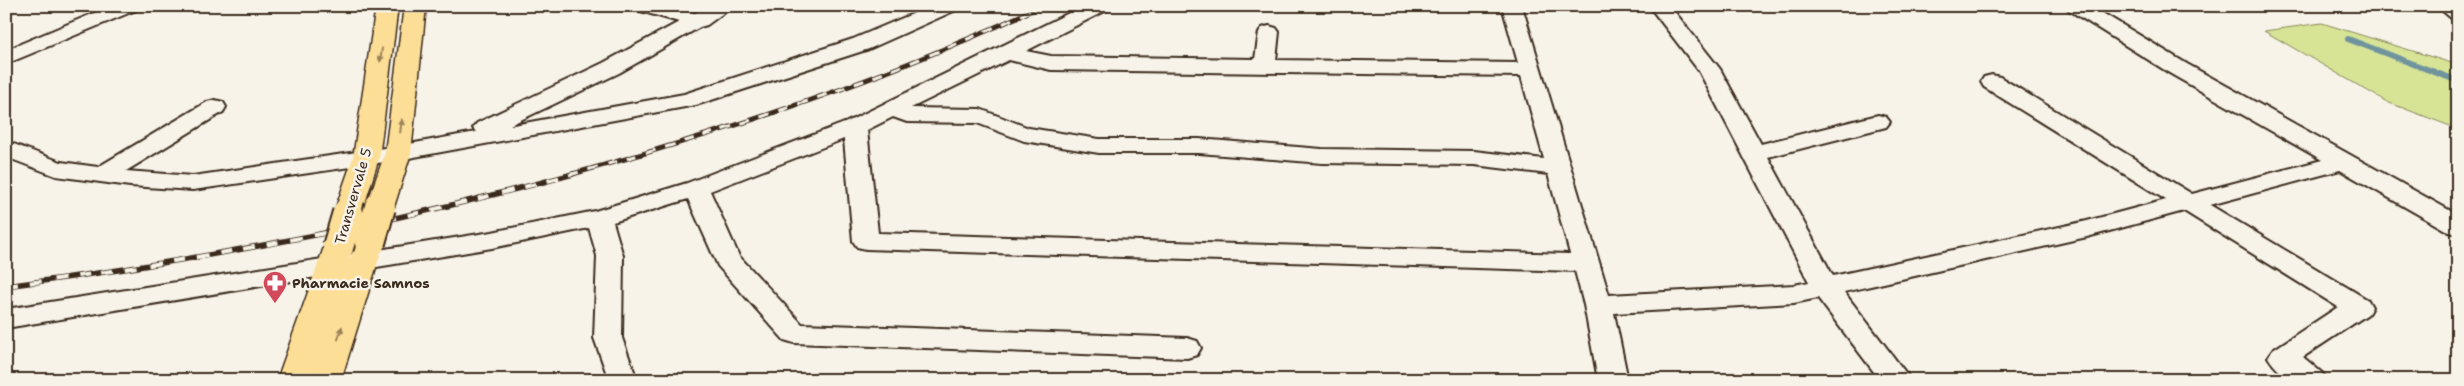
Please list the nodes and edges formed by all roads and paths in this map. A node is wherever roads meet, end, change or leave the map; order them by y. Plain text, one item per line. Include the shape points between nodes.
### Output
1 (130, 6) edge
2 (387, 6) edge
3 (415, 6) edge
4 (644, 6) edge
5 (723, 6) edge
6 (949, 6) edge
7 (1100, 6) edge
8 (1512, 6) edge
9 (1659, 6) edge
10 (2076, 6) edge
11 (2447, 6) edge
12 (2458, 14) edge
13 (700, 21) junction
14 (1269, 32) dead end
15 (1004, 52) junction
16 (7, 57) edge
17 (1265, 65) junction
18 (1530, 70) junction
19 (1992, 82) dead end
20 (215, 107) dead end
21 (894, 108) junction
22 (1878, 122) dead end
23 (855, 127) junction
24 (6, 148) edge
25 (398, 153) junction
26 (1754, 153) junction
27 (366, 158) junction
28 (2342, 162) junction
29 (1558, 168) junction
30 (103, 175) junction
31 (696, 188) junction
32 (2189, 202) junction
33 (599, 218) junction
34 (2458, 226) edge
35 (351, 255) junction
36 (1584, 263) junction
37 (1825, 287) junction
38 (1598, 305) junction
39 (6, 319) edge
40 (1187, 348) dead end
41 (620, 374) dead end
42 (293, 380) edge
43 (326, 380) edge
44 (1613, 380) edge
45 (1896, 380) edge
46 (2312, 380) edge

1 - 16 street
2 -> 27 main road, Transvervale 5
25 -> 3 main road, Transvervale 5
4 - 13 street
5 - 13 street
6 - 25 street via 860,44 688,100
7 - 15 street
8 - 18 street
9 - 26 street via 1710,69
10 - 28 street
11 - 12 street
13 - 25 street via 503,121
14 - 17 street
15 - 17 street via 1050,63
15 - 21 street
17 - 18 street
18 - 29 street
19 - 32 street
20 - 30 street
21 - 23 street
21 - 29 street via 907,115 980,116 1024,134 1100,146 1199,146 1322,156 1474,158
22 - 26 street
23 - 31 street
23 - 36 street via 866,241
24 - 30 street via 56,169
25 - 27 street
25 - 35 main road, Transvervale 5, bridge via 380,207
26 - 37 street
27 - 30 street via 193,183
27 - 35 main road, Transvervale 5, bridge via 348,213
28 - 32 street
28 - 34 street
29 - 36 street
31 - 33 street
31 - 40 street via 727,260 794,333
32 - 37 street via 2087,229
32 - 46 street via 2358,308 2282,357
33 - 35 street via 492,240
33 - 41 street via 610,256 608,338
35 - 39 street
35 - 42 main road, Transvervale 5
43 -> 35 main road, Transvervale 5
36 - 38 street
37 - 38 street via 1794,294
37 - 45 street
38 - 44 street

